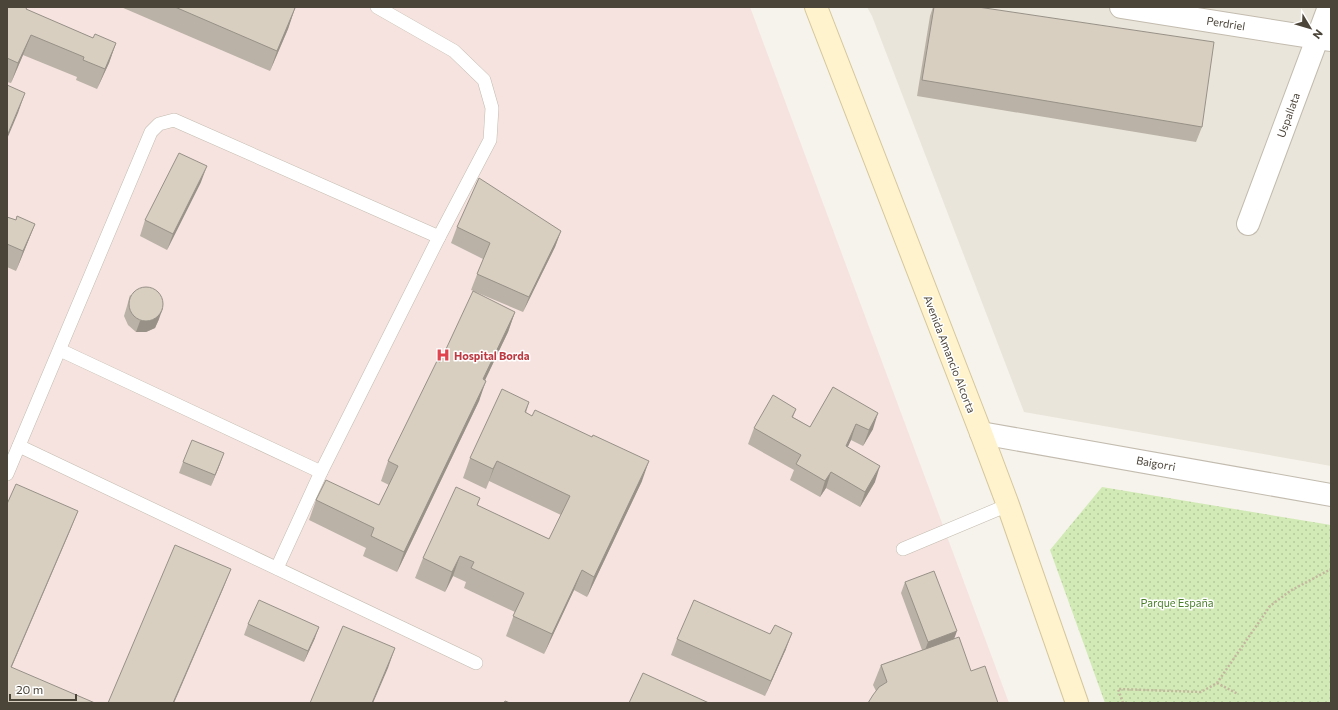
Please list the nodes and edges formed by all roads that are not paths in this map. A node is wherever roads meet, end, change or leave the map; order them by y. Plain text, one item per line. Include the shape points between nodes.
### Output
1 (378, 7) edge
2 (816, 7) edge
3 (1121, 7) edge
4 (1329, 7) edge
5 (1324, 39) edge
6 (1248, 224) dead end
7 (439, 237) junction
8 (60, 350) junction
9 (982, 433) junction
10 (19, 446) junction
11 (321, 472) junction
12 (7, 474) edge
13 (1331, 495) edge
14 (1008, 505) junction
15 (903, 549) dead end
16 (276, 568) junction
17 (476, 663) dead end
18 (1077, 703) edge

1 - 7 lane via 454,51 484,80 492,108 490,140
2 - 9 main road, Avenida Amancio Alcorta
3 - 5 street, Perdriel
4 - 5 street, Uspallata
5 - 6 street, Uspallata
7 - 8 lane via 174,120 159,124 151,132
7 - 11 lane
8 - 10 lane
8 - 11 lane
9 - 13 street, Baigorri
9 - 14 main road, Avenida Amancio Alcorta
10 - 12 lane
10 - 16 lane
11 - 16 lane
14 - 15 lane
14 - 18 main road, Avenida Amancio Alcorta
16 - 17 lane

